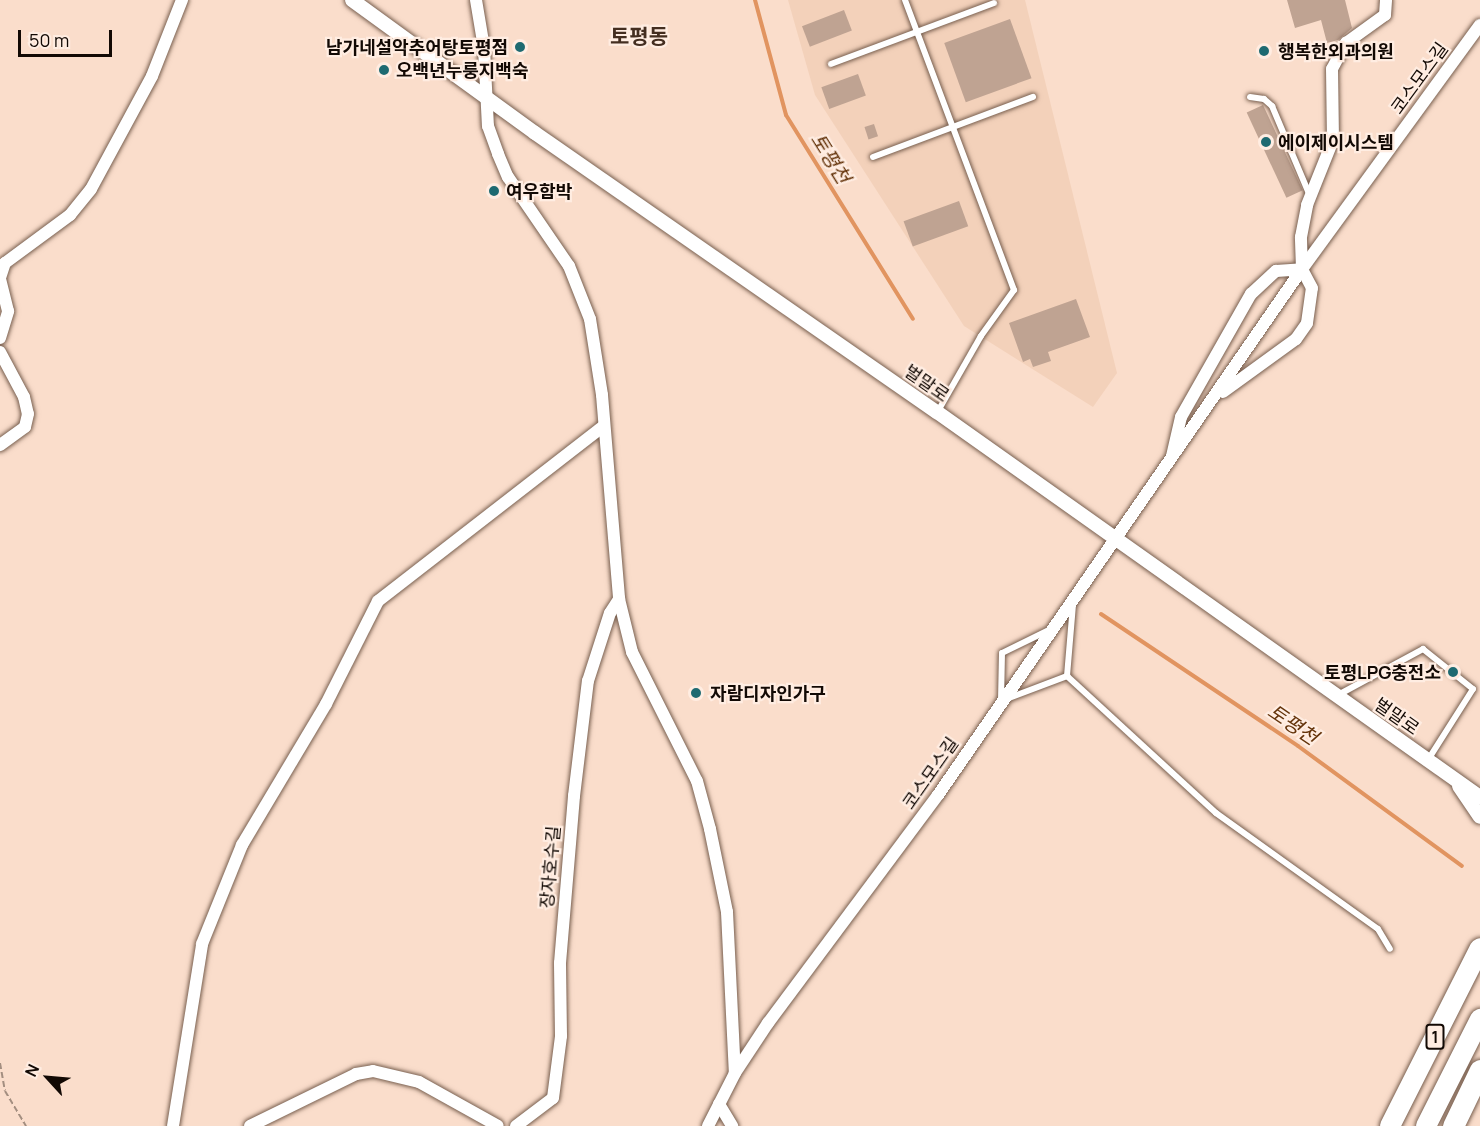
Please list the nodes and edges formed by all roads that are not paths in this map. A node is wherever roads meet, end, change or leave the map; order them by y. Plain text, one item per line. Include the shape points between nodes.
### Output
1 (182, 0) edge
2 (352, 0) edge
3 (485, 0) edge
4 (905, 0) edge
5 (1386, 0) edge
6 (994, 3) dead end
7 (477, 6) edge
8 (1480, 25) edge
9 (917, 33) junction
10 (831, 64) dead end
11 (485, 97) junction
12 (1033, 97) dead end
13 (1250, 97) dead end
14 (954, 126) junction
15 (873, 157) dead end
16 (1311, 197) junction
17 (1302, 269) junction
18 (0, 339) edge
19 (0, 352) edge
20 (1216, 398) junction
21 (937, 412) junction
22 (602, 427) junction
23 (0, 445) edge
24 (1171, 462) junction
25 (1117, 538) junction
26 (1074, 597) junction
27 (619, 599) junction
28 (1050, 629) junction
29 (1067, 676) junction
30 (1338, 696) junction
31 (1001, 701) junction
32 (1428, 760) junction
33 (1454, 779) junction
34 (1480, 785) edge
35 (1480, 797) edge
36 (1480, 817) edge
37 (1480, 948) edge
38 (1390, 949) dead end
39 (1480, 1019) edge
40 (1480, 1070) edge
41 (735, 1073) junction
42 (719, 1104) junction
43 (172, 1126) edge
44 (250, 1126) edge
45 (498, 1126) edge
46 (516, 1126) edge
47 (708, 1126) edge
48 (732, 1126) edge
49 (1389, 1126) edge
50 (1426, 1126) edge
51 (1453, 1126) edge

1 - 18 street via 152,76 91,189 70,215 5,263 0,278 8,311
2 - 11 street, 벌말로
3 - 7 street
4 - 9 lane
5 - 16 street, 코스모스길 via 1381,20 1346,43 1335,60 1333,140
6 - 9 lane
7 - 11 street
8 - 17 street, 코스모스길
9 - 10 lane
9 - 14 lane
11 - 21 street, 벌말로
11 - 22 street via 488,126 508,177 552,239 582,292 596,350
12 - 14 lane
13 - 16 lane via 1267,100 1272,106
14 - 15 lane
14 - 21 lane via 1014,290 981,336
16 - 17 street, 코스모스길 via 1300,237
17 - 20 street, 코스모스길
17 - 20 street, 코스모스길 via 1312,288 1303,332
17 - 24 street, 코스모스길 via 1276,271 1251,294 1182,417
19 - 23 street via 24,397 28,414 25,427
20 - 24 street, 코스모스길
21 - 25 street, 벌말로
22 - 27 street
22 - 43 street via 378,602 326,704 242,845 202,944
24 - 25 street, 코스모스길
25 - 26 street, 코스모스길
25 - 30 street, 벌말로
26 - 28 street, 코스모스길
26 - 29 lane
27 - 41 street via 632,652 697,781 710,829 727,912
27 - 46 street, 장자호수길 via 610,613 588,681 573,808 560,963 561,1036 553,1098
28 - 31 street, 코스모스길
28 - 31 lane via 1002,653
29 - 31 lane
29 - 38 lane via 1216,813 1378,929
30 - 32 street, 벌말로
30 - 32 lane via 1423,649 1473,689
31 - 41 street, 코스모스길
32 - 33 street, 벌말로
33 - 34 street
33 - 35 street, 벌말로
33 - 36 street
37 - 49 highway, 1
39 - 50 highway, 1
40 - 51 highway
41 - 42 street, 코스모스길
42 - 47 street, 코스모스길
42 - 48 street
44 - 45 street via 356,1074 373,1071 419,1082

